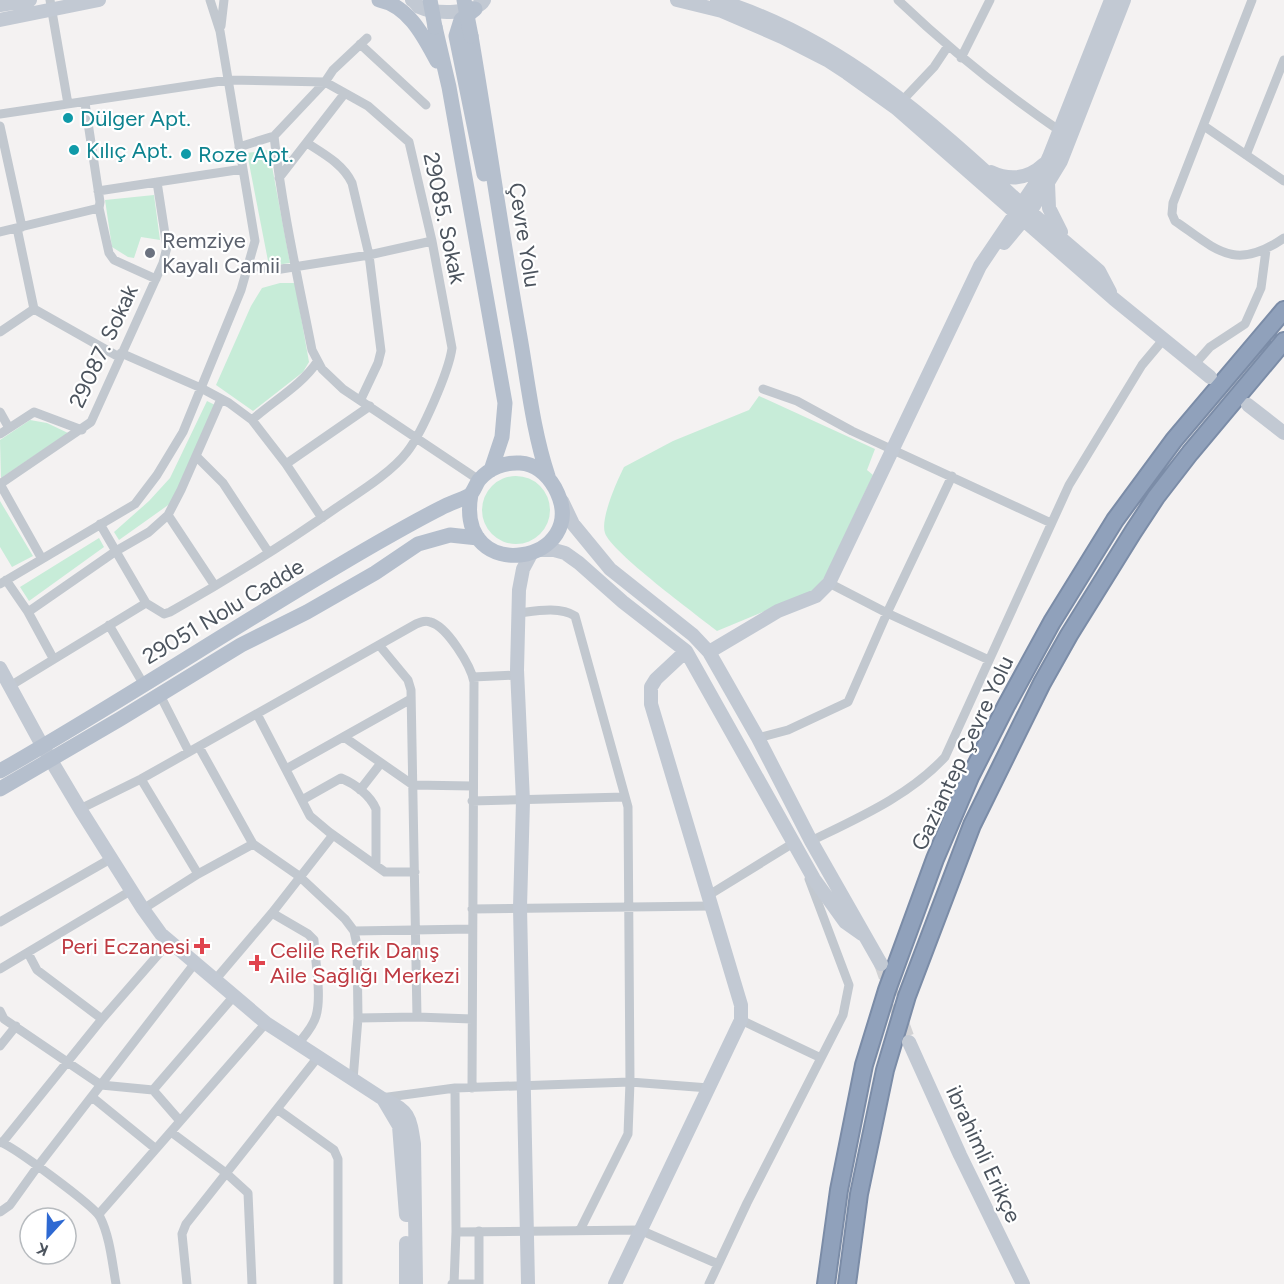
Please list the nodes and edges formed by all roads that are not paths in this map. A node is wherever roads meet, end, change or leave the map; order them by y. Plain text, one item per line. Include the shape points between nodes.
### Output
1 (30, 0) edge
2 (99, 0) edge
3 (210, 0) edge
4 (224, 0) edge
5 (379, 0) edge
6 (677, 0) edge
7 (717, 0) edge
8 (898, 0) edge
9 (990, 0) edge
10 (1111, 0) edge
11 (1125, 0) edge
12 (1252, 0) edge
13 (417, 2) edge
14 (51, 3) edge
15 (475, 3) edge
16 (0, 5) edge
17 (0, 20) edge
18 (220, 31) junction
19 (948, 46) junction
20 (961, 58) junction
21 (1284, 60) edge
22 (228, 80) junction
23 (447, 80) junction
24 (325, 82) junction
25 (345, 93) junction
26 (85, 103) junction
27 (68, 104) junction
28 (899, 104) junction
29 (426, 105) dead end
30 (0, 114) edge
31 (0, 126) edge
32 (1203, 126) junction
33 (1060, 131) junction
34 (274, 136) junction
35 (307, 143) junction
36 (239, 147) junction
37 (1246, 154) junction
38 (1049, 158) junction
39 (961, 164) junction
40 (980, 166) junction
41 (243, 169) junction
42 (1282, 176) edge
43 (279, 178) junction
44 (157, 182) junction
45 (1048, 183) junction
46 (98, 191) junction
47 (99, 208) junction
48 (1023, 212) junction
49 (19, 228) junction
50 (0, 232) edge
51 (1006, 234) junction
52 (1284, 238) edge
53 (432, 241) junction
54 (1050, 243) junction
55 (1266, 250) junction
56 (1078, 252) junction
57 (369, 255) junction
58 (248, 265) junction
59 (296, 267) junction
60 (156, 279) junction
61 (488, 296) junction
62 (1114, 299) junction
63 (34, 309) junction
64 (1284, 310) edge
65 (0, 332) edge
66 (520, 338) junction
67 (1163, 340) junction
68 (1284, 341) edge
69 (120, 355) junction
70 (317, 362) junction
71 (1194, 365) junction
72 (1210, 377) dead end
73 (201, 388) junction
74 (763, 389) dead end
75 (221, 399) junction
76 (361, 399) junction
77 (1248, 405) dead end
78 (370, 406) junction
79 (0, 412) edge
80 (252, 420) junction
81 (9, 428) junction
82 (82, 430) junction
83 (1284, 433) edge
84 (0, 434) edge
85 (416, 438) junction
86 (894, 449) junction
87 (196, 456) junction
88 (286, 464) junction
89 (491, 470) junction
90 (548, 476) junction
91 (952, 476) junction
92 (0, 484) edge
93 (475, 487) junction
94 (562, 501) junction
95 (168, 515) junction
96 (322, 518) junction
97 (1051, 523) junction
98 (100, 524) junction
99 (478, 538) junction
100 (583, 538) junction
101 (116, 551) junction
102 (535, 552) junction
103 (269, 554) junction
104 (504, 555) junction
105 (569, 556) junction
106 (42, 559) junction
107 (3, 582) edge
108 (829, 583) junction
109 (215, 586) junction
110 (519, 590) junction
111 (146, 603) junction
112 (28, 612) junction
113 (519, 613) junction
114 (887, 614) junction
115 (109, 625) junction
116 (379, 645) junction
117 (686, 651) junction
118 (709, 652) junction
119 (53, 658) junction
120 (989, 660) junction
121 (0, 668) edge
122 (517, 675) junction
123 (473, 677) junction
124 (144, 685) junction
125 (10, 686) junction
126 (160, 695) junction
127 (411, 699) junction
128 (257, 714) junction
129 (344, 736) junction
130 (758, 738) junction
131 (199, 747) junction
132 (189, 752) junction
133 (47, 753) junction
134 (381, 762) junction
135 (286, 769) junction
136 (0, 771) edge
137 (141, 779) junction
138 (413, 785) junction
139 (472, 786) junction
140 (0, 789) edge
141 (360, 790) junction
142 (625, 797) junction
143 (302, 800) junction
144 (472, 801) junction
145 (523, 801) junction
146 (80, 809) junction
147 (333, 835) junction
148 (811, 841) junction
149 (795, 842) junction
150 (253, 844) junction
151 (112, 858) junction
152 (376, 865) junction
153 (415, 872) junction
154 (198, 874) junction
155 (299, 876) junction
156 (132, 890) junction
157 (711, 900) junction
158 (628, 906) junction
159 (520, 907) junction
160 (143, 909) junction
161 (472, 909) junction
162 (272, 913) junction
163 (0, 922) edge
164 (416, 929) junction
165 (472, 929) junction
166 (354, 932) junction
167 (864, 936) junction
168 (170, 941) junction
169 (28, 953) junction
170 (195, 963) junction
171 (881, 964) tunnel mouth
172 (0, 969) edge
173 (215, 980) junction
174 (234, 996) junction
175 (0, 1011) edge
176 (417, 1017) junction
177 (358, 1018) junction
178 (472, 1018) junction
179 (102, 1019) junction
180 (741, 1020) junction
181 (266, 1023) junction
182 (16, 1026) junction
183 (909, 1042) tunnel mouth
184 (298, 1044) junction
185 (0, 1046) edge
186 (318, 1057) junction
187 (821, 1058) junction
188 (68, 1062) junction
189 (353, 1080) junction
190 (630, 1082) junction
191 (101, 1085) junction
192 (524, 1086) junction
193 (455, 1088) junction
194 (472, 1088) junction
195 (709, 1088) junction
196 (153, 1090) junction
197 (92, 1097) junction
198 (382, 1099) junction
199 (277, 1109) junction
200 (180, 1121) junction
201 (171, 1132) junction
202 (1, 1142) edge
203 (156, 1149) junction
204 (38, 1166) junction
205 (226, 1173) junction
206 (0, 1212) edge
207 (99, 1214) junction
208 (527, 1230) junction
209 (580, 1230) junction
210 (640, 1230) junction
211 (479, 1231) junction
212 (456, 1232) junction
213 (718, 1264) junction
214 (116, 1284) edge
215 (186, 1284) edge
216 (252, 1284) edge
217 (338, 1284) edge
218 (406, 1284) edge
219 (416, 1284) edge
220 (453, 1284) edge
221 (479, 1284) edge
222 (528, 1284) edge
223 (615, 1284) edge
224 (709, 1284) edge
225 (826, 1284) edge
226 (848, 1284) edge
227 (1023, 1284) edge

1 - 16 street
2 - 14 street
3 - 18 street
4 - 18 street
5 - 23 main road via 407,15 423,34
6 - 28 street via 722,11 782,37
7 - 28 street via 768,19 830,50 876,79
8 - 19 street
9 - 20 street
10 - 33 street
11 - 45 street via 1072,138
12 - 32 street
13 - 15 street via 441,12
13 - 23 main road, Çevre Yolu, bridge via 435,27
13 - 61 main road via 437,16 453,65 489,260
14 - 17 street
14 - 27 street
15 - 66 main road, Çevre Yolu, bridge via 471,36
15 - 66 main road via 461,20 456,36
18 - 22 street
19 - 20 street
19 - 28 street
20 - 33 street
21 - 37 street
22 - 24 street, 29085. Sokak
22 - 26 street, 29085. Sokak
22 - 36 street
23 - 61 main road, Çevre Yolu
24 - 25 street, 29085. Sokak
24 - 29 street via 363,41
24 - 34 street
25 - 35 street
25 - 53 street, 29085. Sokak via 368,106 409,142
26 - 27 street, 29085. Sokak
26 - 46 street
27 - 30 street, 29085. Sokak
28 - 39 street
28 - 40 street
31 - 49 street
32 - 37 street
32 - 55 street via 1173,203 1174,221 1219,252 1244,256
33 - 38 street
34 - 36 street
34 - 43 street
35 - 43 street
35 - 57 street via 348,173
36 - 41 street
37 - 42 street
38 - 40 street via 1035,171 1017,178 998,176
38 - 48 street
39 - 48 street
39 - 51 street via 998,203
40 - 48 street
41 - 44 street
41 - 58 street via 255,241
43 - 59 street
44 - 46 street
44 - 60 street, 29087. Sokak via 167,248
45 - 48 street
45 - 56 street via 1053,220
46 - 47 street
47 - 49 street
47 - 60 street via 114,260
48 - 51 street
48 - 54 street
48 - 56 street
49 - 50 street
49 - 63 street
51 - 54 street via 1026,234
51 - 86 street via 971,288
52 - 55 street
53 - 57 street
53 - 85 street, 29085. Sokak via 452,348 450,363
54 - 62 street
55 - 71 street via 1261,288 1245,324 1210,347
56 - 62 street via 1099,271
57 - 59 street
57 - 76 street via 381,351
58 - 59 street via 275,270
58 - 73 street
59 - 70 street
60 - 69 street, 29087. Sokak
61 - 89 main road, Çevre Yolu via 505,403 502,437
62 - 67 street
63 - 65 street
63 - 69 street
64 - 225 highway, Gaziantep Çevre Yolu via 1174,440 1115,520 1052,622 970,777 887,990 864,1065 838,1190
66 - 90 main road, Çevre Yolu
67 - 71 street
67 - 97 street via 1142,365 1069,485
68 - 226 highway, Gaziantep Çevre Yolu via 1190,453 1133,532 1042,683 972,825 907,996 885,1070 859,1194
69 - 73 street
69 - 82 street, 29087. Sokak via 91,422
70 - 76 street via 337,384
70 - 80 street via 309,375
71 - 72 street
73 - 75 street
73 - 98 street via 183,432 157,475 135,504
74 - 86 street via 797,401
75 - 80 street
75 - 87 street
76 - 78 street
77 - 83 street
78 - 85 street
78 - 88 street
79 - 81 street
80 - 88 street
81 - 82 street via 34,412
81 - 84 street
82 - 92 street, 29087. Sokak
85 - 93 street
85 - 96 street, 29085. Sokak via 406,453 369,486
86 - 91 street
86 - 108 street
87 - 95 street
87 - 103 street via 223,483
88 - 96 street
89 - 90 main road, 29051 Nolu Cadde via 520,463
89 - 93 main road, 29051 Nolu Cadde
90 - 94 main road
91 - 97 street
91 - 114 street
92 - 106 street
93 - 99 main road via 468,509
93 - 124 main road, 29051 Nolu Cadde
94 - 100 street
94 - 102 main road via 558,529
95 - 101 street via 149,532
95 - 109 street
96 - 103 street, 29085. Sokak
97 - 120 street
98 - 101 street
98 - 106 street
99 - 104 main road, 29051 Nolu Cadde via 489,549
99 - 126 main road, 29051 Nolu Cadde via 450,535 418,544 375,573 241,645
100 - 105 street via 569,539
100 - 118 street via 610,569
101 - 111 street
101 - 112 street
102 - 104 main road
102 - 105 street via 554,550
102 - 110 street via 523,569
103 - 109 street, 29085. Sokak
104 - 110 street via 513,565
105 - 117 street
106 - 107 street
107 - 112 street
108 - 114 street
108 - 118 street via 816,596 778,611
109 - 111 street, 29085. Sokak via 164,614
110 - 113 street
111 - 115 street
112 - 119 street
113 - 122 street
113 - 142 street via 541,610 569,612 574,616
114 - 120 street
114 - 130 street via 848,702 788,730
115 - 119 street
115 - 124 street
116 - 123 street via 416,624 434,623 452,641
116 - 127 street via 408,680
116 - 128 street
117 - 149 street
117 - 157 street via 656,679 651,687 651,704
118 - 130 street
119 - 125 street
120 - 148 street via 945,758 928,775 876,808
121 - 125 street
122 - 123 street
122 - 145 street
123 - 139 street
124 - 133 main road, 29051 Nolu Cadde
125 - 133 street
126 - 132 street
126 - 133 main road, 29051 Nolu Cadde
127 - 129 street
127 - 138 street
128 - 131 street
128 - 135 street
129 - 134 street
129 - 135 street
130 - 148 street
131 - 132 street
131 - 150 street
132 - 137 street
133 - 136 main road, 29051 Nolu Cadde
133 - 140 main road, 29051 Nolu Cadde
133 - 146 street
134 - 138 street
134 - 141 street
135 - 143 street
137 - 146 street
137 - 154 street
138 - 139 street
138 - 153 street
139 - 144 street
141 - 143 street via 341,778
141 - 152 street via 376,809
142 - 145 street
142 - 158 street
143 - 147 street via 310,816
144 - 145 street
144 - 161 street
145 - 159 street
146 - 151 street
147 - 152 street
147 - 155 street
148 - 167 street
149 - 157 street
149 - 167 street via 814,879 845,922
149 - 187 street via 849,985 843,1015
150 - 154 street
150 - 155 street
151 - 156 street
151 - 163 street
152 - 153 street via 385,872
153 - 164 street
154 - 160 street
155 - 162 street
155 - 166 street
156 - 160 street
156 - 169 street
157 - 158 street
157 - 180 street via 741,1005
158 - 159 street
158 - 190 street
159 - 161 street
159 - 192 street
160 - 168 street
161 - 165 street
162 - 173 street
162 - 184 street via 314,940 317,1015
164 - 165 street
164 - 166 street
164 - 176 street
165 - 178 street
166 - 177 street
167 - 171 street
168 - 170 street
168 - 179 street
169 - 172 street
169 - 179 street via 37,970
170 - 173 street
170 - 191 street
173 - 174 street
174 - 181 street
174 - 196 street
175 - 182 street via 4,1019
176 - 177 street
176 - 178 street
177 - 189 street
178 - 194 street
179 - 188 street
180 - 187 street
180 - 195 street
181 - 184 street
181 - 200 street
182 - 185 street
182 - 188 street
183 - 227 street, ibrahimli Erikçe
184 - 186 street
186 - 189 street
186 - 199 street
187 - 213 street
188 - 191 street
188 - 202 street
189 - 198 street
190 - 192 street
190 - 195 street
190 - 209 street via 627,1139
191 - 196 street
191 - 197 street
192 - 194 street
192 - 208 street
193 - 194 street
193 - 198 street
193 - 212 street
195 - 210 street
196 - 200 street
197 - 203 street
197 - 204 street
198 - 218 street via 396,1117 401,1134
198 - 219 street via 400,1106 412,1125
199 - 205 street
199 - 217 street via 334,1150 338,1159
200 - 201 street
201 - 203 street
201 - 205 street
202 - 204 street
203 - 207 street
204 - 206 street via 10,1206
204 - 207 street
205 - 215 street via 182,1234
205 - 216 street via 248,1193
207 - 214 street
208 - 209 street
208 - 211 street
208 - 222 street
209 - 210 street
210 - 213 street
210 - 223 street
211 - 212 street
211 - 221 street
212 - 220 street
213 - 224 street
220 - 221 street

